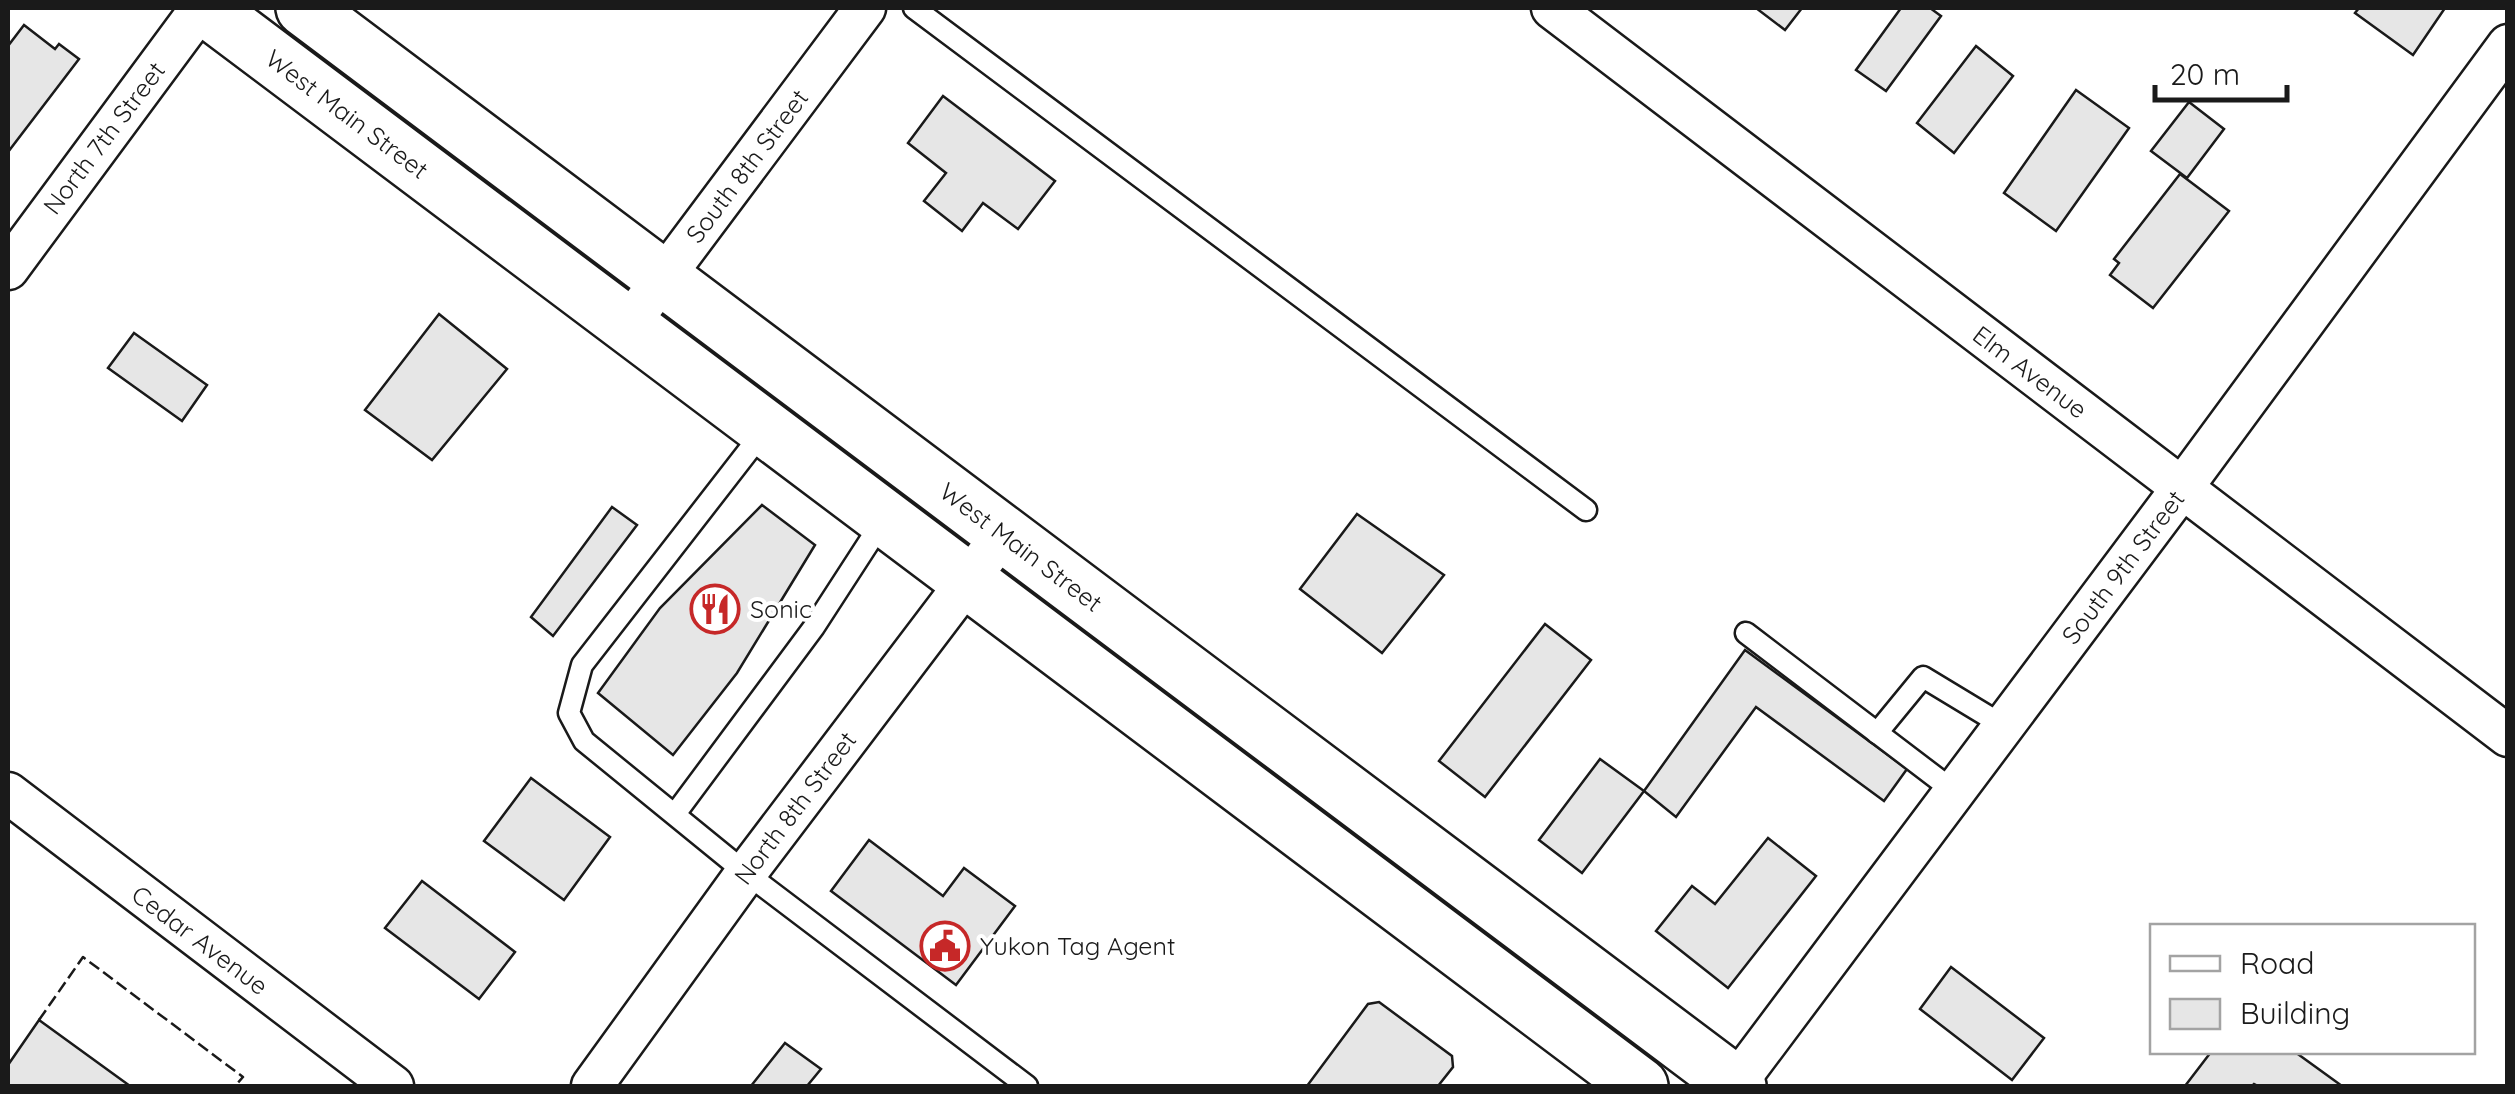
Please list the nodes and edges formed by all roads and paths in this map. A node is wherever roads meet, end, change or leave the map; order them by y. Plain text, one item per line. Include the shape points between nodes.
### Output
1 (203, 8) edge
2 (306, 8) edge
3 (866, 8) edge
4 (914, 8) edge
5 (1552, 8) edge
6 (2508, 46) edge
7 (8, 268) edge
8 (663, 278) junction
9 (628, 325) junction
10 (766, 430) junction
11 (2182, 488) junction
12 (1586, 510) dead end
13 (884, 519) junction
14 (1003, 534) junction
15 (967, 582) junction
16 (1746, 633) dead end
17 (2004, 726) junction
18 (1877, 733) junction
19 (2508, 736) edge
20 (8, 792) edge
21 (1955, 792) junction
22 (675, 814) junction
23 (746, 873) junction
24 (393, 1086) edge
25 (592, 1086) edge
26 (1027, 1086) edge
27 (1640, 1086) edge
28 (1736, 1086) edge

1 - 7 street, North 7th Street
1 - 9 main road, West Main Street
2 - 8 main road, West Main Street
3 - 8 street, South 8th Street
4 - 12 lane
5 - 11 street, Elm Avenue
6 - 11 street, South 9th Street
8 - 9 street, South 8th Street
8 - 14 main road, West Main Street
9 - 10 main road, West Main Street
10 - 13 main road, West Main Street
10 - 22 lane via 582,665 569,713 584,740
11 - 17 street, South 9th Street
11 - 19 street, Elm Avenue
13 - 15 main road, West Main Street
13 - 22 lane
14 - 15 street, North 8th Street
14 - 28 main road, West Main Street
15 - 23 street, North 8th Street
15 - 27 main road, West Main Street
16 - 18 lane
17 - 18 lane via 1924,677
17 - 21 street, South 9th Street
18 - 21 lane
20 - 24 street, Cedar Avenue
21 - 28 street, South 9th Street
22 - 23 lane
23 - 25 street, North 8th Street
23 - 26 lane

